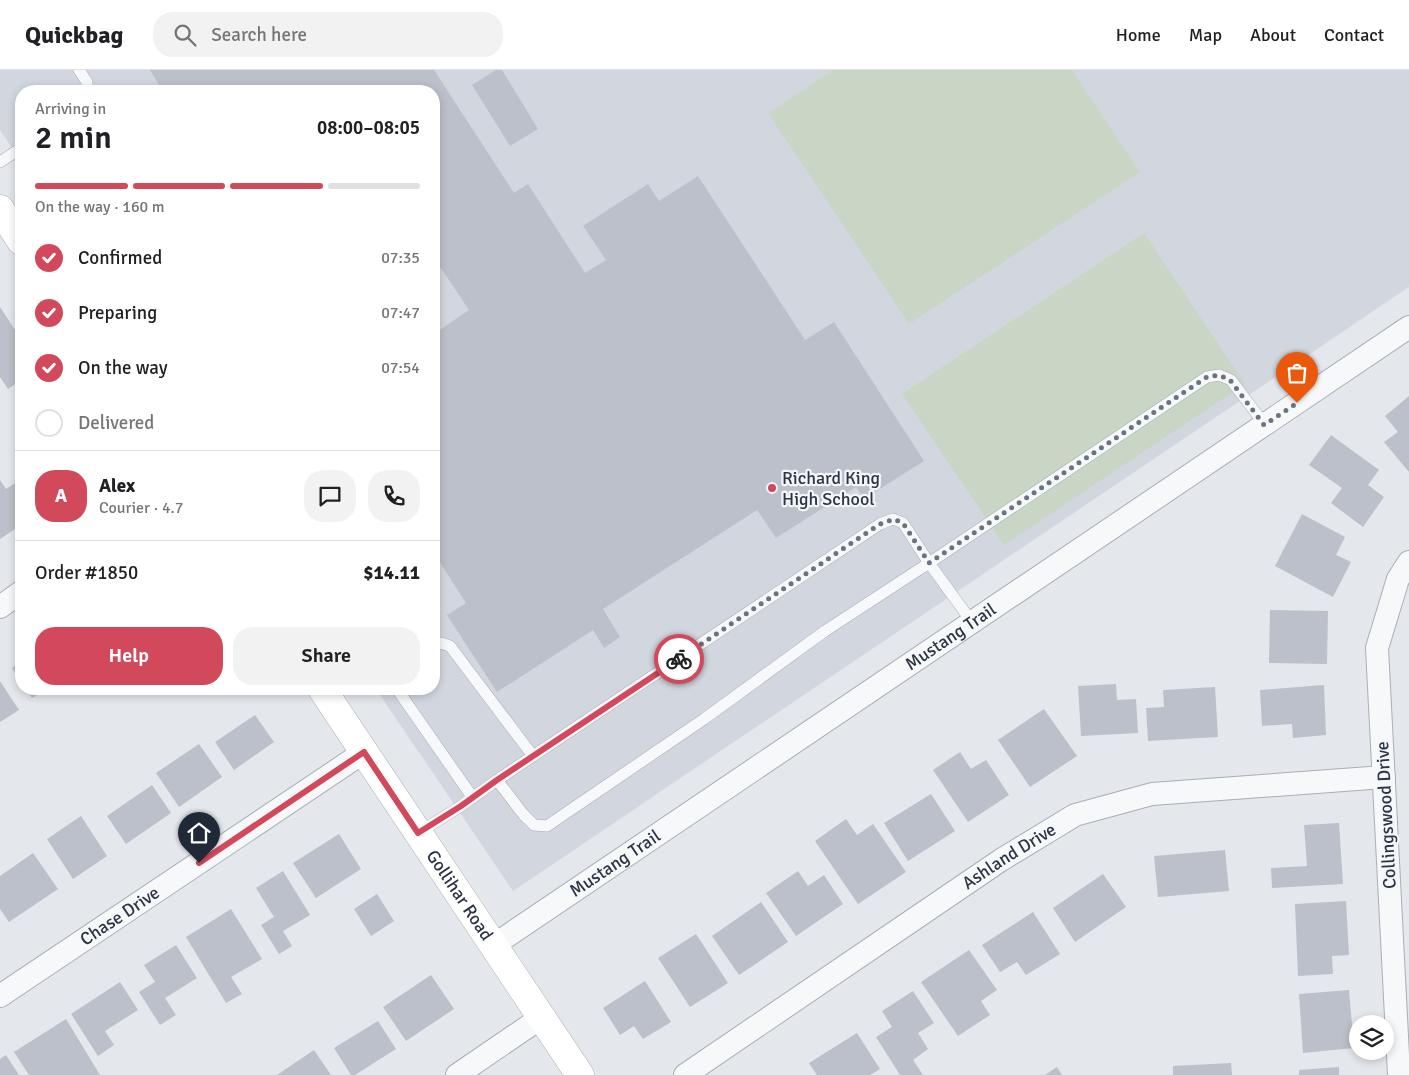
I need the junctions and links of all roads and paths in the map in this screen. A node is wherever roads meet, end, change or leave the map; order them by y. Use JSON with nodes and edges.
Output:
{"nodes":[{"id":1,"x":79,"y":70,"type":"edge"},
{"id":2,"x":87,"y":85,"type":"edge"},
{"id":3,"x":15,"y":152,"type":"edge"},
{"id":4,"x":0,"y":162,"type":"edge"},
{"id":5,"x":1,"y":213,"type":"edge"},
{"id":6,"x":15,"y":233,"type":"edge"},
{"id":7,"x":1409,"y":328,"type":"edge"},
{"id":8,"x":1264,"y":425,"type":"junction"},
{"id":9,"x":1409,"y":562,"type":"edge"},
{"id":10,"x":929,"y":563,"type":"junction"},
{"id":11,"x":15,"y":596,"type":"edge"},
{"id":12,"x":0,"y":607,"type":"edge"},
{"id":13,"x":972,"y":622,"type":"junction"},
{"id":14,"x":440,"y":644,"type":"edge"},
{"id":15,"x":326,"y":695,"type":"edge"},
{"id":16,"x":401,"y":695,"type":"edge"},
{"id":17,"x":364,"y":752,"type":"junction"},
{"id":18,"x":533,"y":756,"type":"junction"},
{"id":19,"x":1384,"y":777,"type":"junction"},
{"id":20,"x":497,"y":780,"type":"junction"},
{"id":21,"x":473,"y":798,"type":"junction"},
{"id":22,"x":418,"y":833,"type":"junction"},
{"id":23,"x":494,"y":946,"type":"junction"},
{"id":24,"x":0,"y":996,"type":"edge"},
{"id":25,"x":542,"y":1017,"type":"junction"},
{"id":26,"x":457,"y":1075,"type":"edge"},
{"id":27,"x":580,"y":1075,"type":"edge"},
{"id":28,"x":686,"y":1075,"type":"edge"},
{"id":29,"x":1399,"y":1075,"type":"edge"}],
"edges":[{"from":1,"to":2,"type":"lane"},
{"from":3,"to":4,"type":"lane"},
{"from":5,"to":6,"type":"street"},
{"from":7,"to":8,"type":"street","name":"Mustang Trail"},
{"from":8,"to":10,"type":"lane"},
{"from":8,"to":13,"type":"street","name":"Mustang Trail"},
{"from":9,"to":19,"type":"street","name":"Collingswood Drive"},
{"from":10,"to":13,"type":"lane"},
{"from":10,"to":18,"type":"lane"},
{"from":10,"to":20,"type":"lane"},
{"from":11,"to":12,"type":"street"},
{"from":13,"to":23,"type":"street","name":"Mustang Trail"},
{"from":14,"to":18,"type":"lane"},
{"from":15,"to":17,"type":"street","name":"Gollihar Road"},
{"from":16,"to":21,"type":"lane"},
{"from":17,"to":22,"type":"street","name":"Gollihar Road"},
{"from":17,"to":24,"type":"street","name":"Chase Drive"},
{"from":18,"to":20,"type":"lane"},
{"from":19,"to":28,"type":"street","name":"Ashland Drive"},
{"from":19,"to":29,"type":"street","name":"Collingswood Drive"},
{"from":20,"to":21,"type":"lane"},
{"from":21,"to":22,"type":"lane"},
{"from":22,"to":23,"type":"street","name":"Gollihar Road"},
{"from":23,"to":25,"type":"street","name":"Gollihar Road"},
{"from":25,"to":26,"type":"street"},
{"from":25,"to":27,"type":"street","name":"Gollihar Road"}]}
